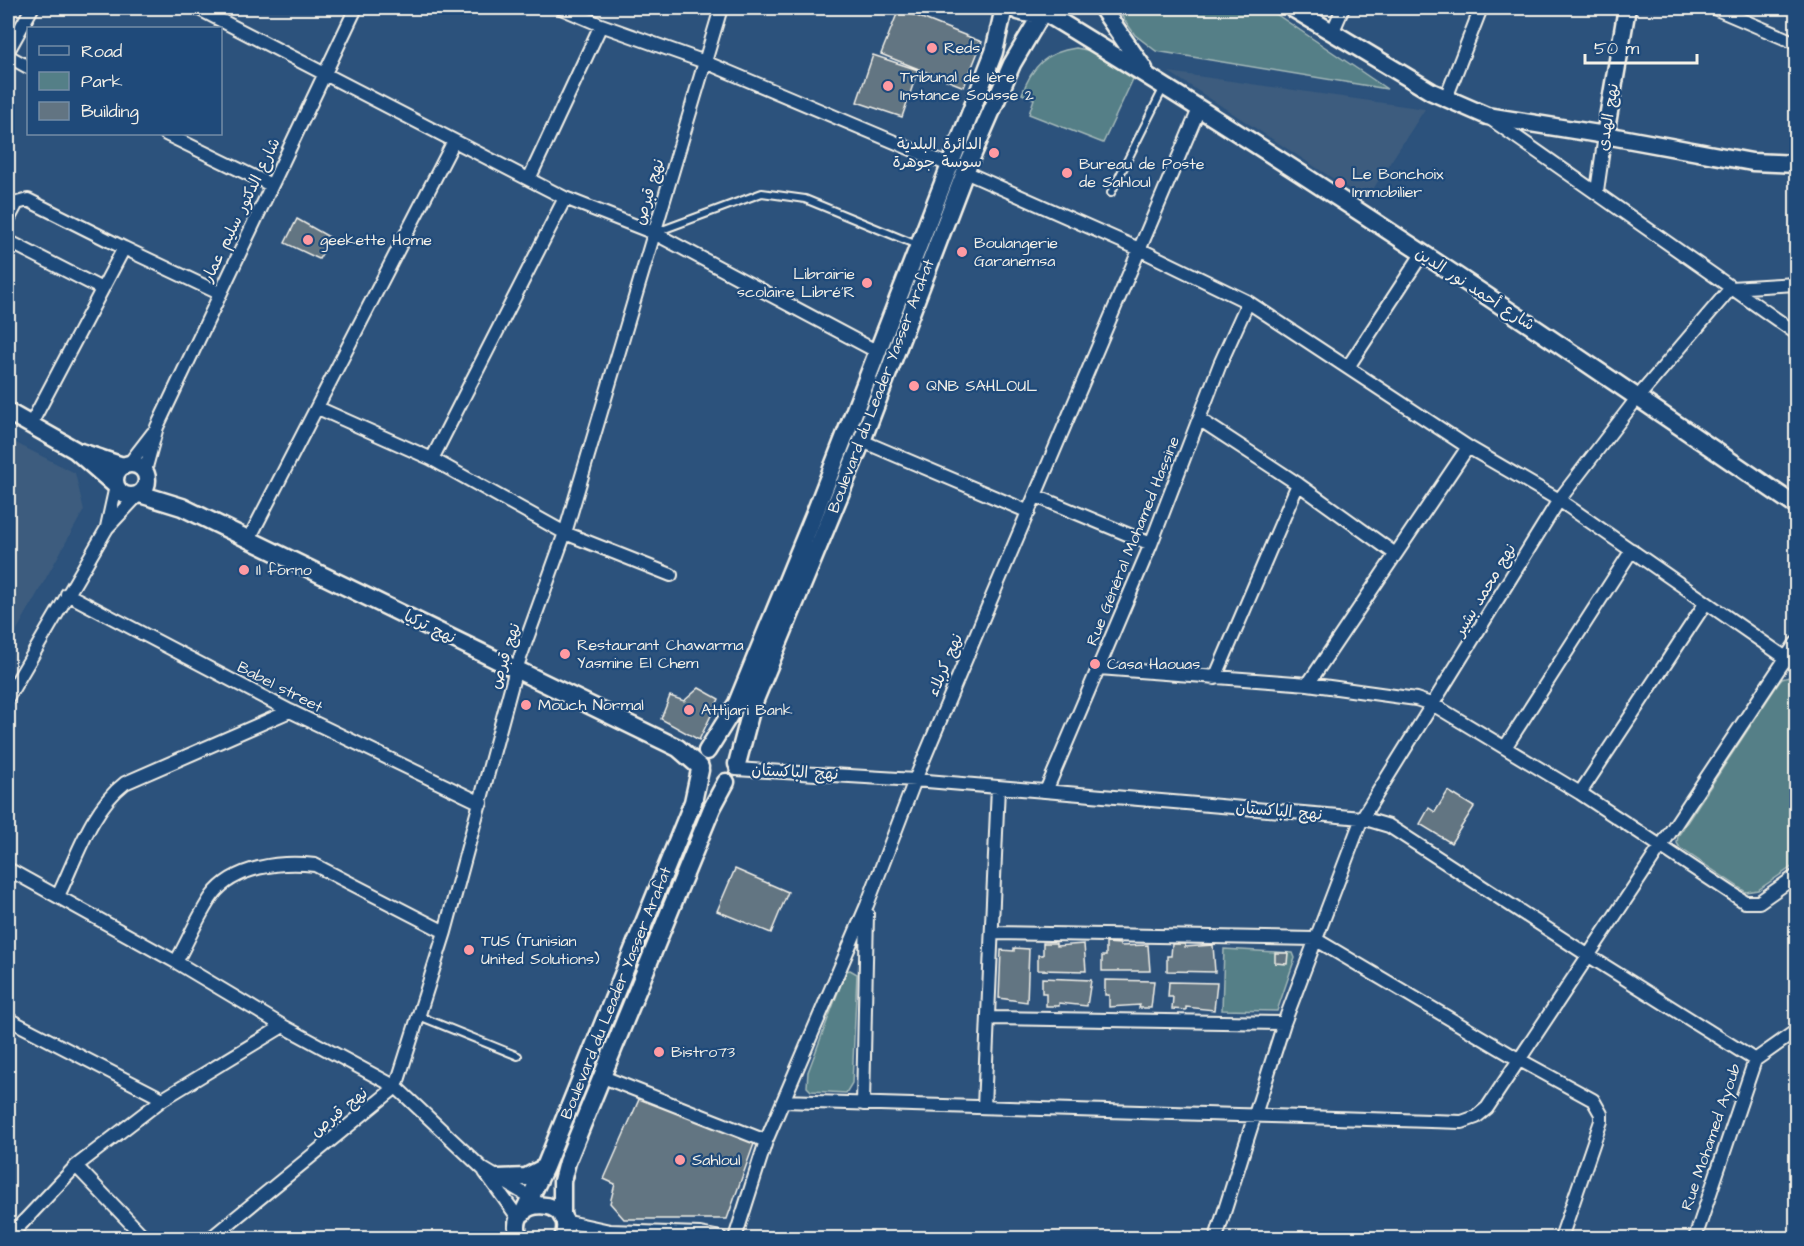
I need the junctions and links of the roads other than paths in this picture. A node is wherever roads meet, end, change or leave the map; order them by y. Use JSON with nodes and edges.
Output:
{"nodes":[{"id":1,"x":32,"y":8,"type":"edge"},
{"id":2,"x":197,"y":8,"type":"edge"},
{"id":3,"x":356,"y":8,"type":"edge"},
{"id":4,"x":561,"y":8,"type":"edge"},
{"id":5,"x":721,"y":8,"type":"edge"},
{"id":6,"x":1004,"y":8,"type":"edge"},
{"id":7,"x":1012,"y":8,"type":"edge"},
{"id":8,"x":1102,"y":8,"type":"edge"},
{"id":9,"x":1292,"y":8,"type":"edge"},
{"id":10,"x":1343,"y":8,"type":"edge"},
{"id":11,"x":1481,"y":8,"type":"edge"},
{"id":12,"x":1627,"y":8,"type":"edge"},
{"id":13,"x":1714,"y":8,"type":"edge"},
{"id":14,"x":214,"y":11,"type":"edge"},
{"id":15,"x":1049,"y":12,"type":"edge"},
{"id":16,"x":601,"y":25,"type":"junction"},
{"id":17,"x":1332,"y":33,"type":"junction"},
{"id":18,"x":1797,"y":43,"type":"edge"},
{"id":19,"x":8,"y":51,"type":"edge"},
{"id":20,"x":8,"y":56,"type":"edge"},
{"id":21,"x":705,"y":62,"type":"junction"},
{"id":22,"x":27,"y":66,"type":"edge"},
{"id":23,"x":327,"y":73,"type":"junction"},
{"id":24,"x":1150,"y":76,"type":"junction"},
{"id":25,"x":1165,"y":86,"type":"junction"},
{"id":26,"x":1446,"y":98,"type":"junction"},
{"id":27,"x":1199,"y":109,"type":"junction"},
{"id":28,"x":1487,"y":116,"type":"junction"},
{"id":29,"x":167,"y":135,"type":"edge"},
{"id":30,"x":1605,"y":135,"type":"junction"},
{"id":31,"x":454,"y":141,"type":"junction"},
{"id":32,"x":1797,"y":164,"type":"edge"},
{"id":33,"x":949,"y":165,"type":"junction"},
{"id":34,"x":965,"y":172,"type":"junction"},
{"id":35,"x":529,"y":179,"type":"junction"},
{"id":36,"x":271,"y":185,"type":"junction"},
{"id":37,"x":1597,"y":191,"type":"junction"},
{"id":38,"x":1112,"y":193,"type":"dead end"},
{"id":39,"x":566,"y":198,"type":"junction"},
{"id":40,"x":8,"y":220,"type":"edge"},
{"id":41,"x":654,"y":233,"type":"junction"},
{"id":42,"x":8,"y":241,"type":"edge"},
{"id":43,"x":917,"y":245,"type":"junction"},
{"id":44,"x":124,"y":248,"type":"junction"},
{"id":45,"x":1139,"y":249,"type":"junction"},
{"id":46,"x":1422,"y":254,"type":"junction"},
{"id":47,"x":1797,"y":284,"type":"edge"},
{"id":48,"x":1731,"y":288,"type":"junction"},
{"id":49,"x":102,"y":289,"type":"junction"},
{"id":50,"x":219,"y":293,"type":"junction"},
{"id":51,"x":1248,"y":302,"type":"junction"},
{"id":52,"x":1797,"y":333,"type":"edge"},
{"id":53,"x":876,"y":351,"type":"junction"},
{"id":54,"x":1348,"y":367,"type":"junction"},
{"id":55,"x":1638,"y":397,"type":"junction"},
{"id":56,"x":318,"y":408,"type":"junction"},
{"id":57,"x":8,"y":412,"type":"edge"},
{"id":58,"x":1199,"y":419,"type":"junction"},
{"id":59,"x":31,"y":424,"type":"junction"},
{"id":60,"x":157,"y":427,"type":"junction"},
{"id":61,"x":862,"y":441,"type":"junction"},
{"id":62,"x":1468,"y":447,"type":"junction"},
{"id":63,"x":75,"y":450,"type":"junction"},
{"id":64,"x":432,"y":459,"type":"junction"},
{"id":65,"x":126,"y":465,"type":"junction"},
{"id":66,"x":146,"y":474,"type":"junction"},
{"id":67,"x":1298,"y":484,"type":"junction"},
{"id":68,"x":115,"y":485,"type":"junction"},
{"id":69,"x":139,"y":495,"type":"junction"},
{"id":70,"x":1036,"y":496,"type":"junction"},
{"id":71,"x":1559,"y":500,"type":"junction"},
{"id":72,"x":1797,"y":506,"type":"edge"},
{"id":73,"x":182,"y":507,"type":"junction"},
{"id":74,"x":1029,"y":512,"type":"junction"},
{"id":75,"x":107,"y":528,"type":"junction"},
{"id":76,"x":565,"y":533,"type":"junction"},
{"id":77,"x":249,"y":539,"type":"junction"},
{"id":78,"x":1151,"y":544,"type":"junction"},
{"id":79,"x":1632,"y":550,"type":"junction"},
{"id":80,"x":1394,"y":553,"type":"junction"},
{"id":81,"x":671,"y":575,"type":"dead end"},
{"id":82,"x":67,"y":594,"type":"junction"},
{"id":83,"x":1705,"y":604,"type":"junction"},
{"id":84,"x":1797,"y":643,"type":"edge"},
{"id":85,"x":1785,"y":658,"type":"junction"},
{"id":86,"x":1797,"y":665,"type":"edge"},
{"id":87,"x":1100,"y":668,"type":"junction"},
{"id":88,"x":516,"y":669,"type":"junction"},
{"id":89,"x":1215,"y":678,"type":"junction"},
{"id":90,"x":1308,"y":684,"type":"junction"},
{"id":91,"x":8,"y":697,"type":"edge"},
{"id":92,"x":1434,"y":705,"type":"junction"},
{"id":93,"x":290,"y":711,"type":"junction"},
{"id":94,"x":1506,"y":746,"type":"junction"},
{"id":95,"x":703,"y":760,"type":"junction"},
{"id":96,"x":733,"y":772,"type":"junction"},
{"id":97,"x":915,"y":780,"type":"junction"},
{"id":98,"x":998,"y":787,"type":"junction"},
{"id":99,"x":1046,"y":791,"type":"junction"},
{"id":100,"x":1580,"y":793,"type":"junction"},
{"id":101,"x":481,"y":803,"type":"junction"},
{"id":102,"x":1362,"y":818,"type":"junction"},
{"id":103,"x":1660,"y":846,"type":"junction"},
{"id":104,"x":8,"y":869,"type":"edge"},
{"id":105,"x":1797,"y":876,"type":"edge"},
{"id":106,"x":58,"y":896,"type":"junction"},
{"id":107,"x":867,"y":905,"type":"junction"},
{"id":108,"x":445,"y":933,"type":"junction"},
{"id":109,"x":993,"y":933,"type":"junction"},
{"id":110,"x":1314,"y":939,"type":"junction"},
{"id":111,"x":1589,"y":957,"type":"junction"},
{"id":112,"x":176,"y":963,"type":"junction"},
{"id":113,"x":419,"y":1016,"type":"junction"},
{"id":114,"x":990,"y":1018,"type":"junction"},
{"id":115,"x":8,"y":1019,"type":"edge"},
{"id":116,"x":1284,"y":1023,"type":"junction"},
{"id":117,"x":283,"y":1026,"type":"junction"},
{"id":118,"x":1797,"y":1031,"type":"edge"},
{"id":119,"x":518,"y":1056,"type":"dead end"},
{"id":120,"x":1518,"y":1059,"type":"junction"},
{"id":121,"x":1755,"y":1060,"type":"junction"},
{"id":122,"x":603,"y":1077,"type":"junction"},
{"id":123,"x":396,"y":1087,"type":"junction"},
{"id":124,"x":163,"y":1099,"type":"junction"},
{"id":125,"x":783,"y":1101,"type":"junction"},
{"id":126,"x":864,"y":1104,"type":"junction"},
{"id":127,"x":984,"y":1107,"type":"junction"},
{"id":128,"x":1254,"y":1115,"type":"junction"},
{"id":129,"x":766,"y":1141,"type":"junction"},
{"id":130,"x":76,"y":1166,"type":"junction"},
{"id":131,"x":545,"y":1167,"type":"junction"},
{"id":132,"x":483,"y":1169,"type":"junction"},
{"id":133,"x":498,"y":1178,"type":"junction"},
{"id":134,"x":537,"y":1201,"type":"junction"},
{"id":135,"x":563,"y":1219,"type":"junction"},
{"id":136,"x":518,"y":1228,"type":"edge"},
{"id":137,"x":8,"y":1239,"type":"edge"},
{"id":138,"x":145,"y":1239,"type":"edge"},
{"id":139,"x":211,"y":1239,"type":"edge"},
{"id":140,"x":563,"y":1239,"type":"edge"},
{"id":141,"x":722,"y":1239,"type":"edge"},
{"id":142,"x":735,"y":1239,"type":"edge"},
{"id":143,"x":1216,"y":1239,"type":"edge"},
{"id":144,"x":1561,"y":1239,"type":"edge"},
{"id":145,"x":1695,"y":1239,"type":"edge"}],
"edges":[{"from":1,"to":19,"type":"street"},
{"from":2,"to":14,"type":"street"},
{"from":3,"to":23,"type":"street","name":"شارع الدكتور سليم عمار"},
{"from":4,"to":16,"type":"street"},
{"from":5,"to":21,"type":"street","name":"نهج قبرص"},
{"from":6,"to":33,"type":"main road","name":"Boulevard du Leader Yasser Arafat"},
{"from":7,"to":15,"type":"main road","name":"شارع أحمد نور الدين"},
{"from":8,"to":24,"type":"main road","name":"شارع أحمد نور الدين"},
{"from":9,"to":17,"type":"main road"},
{"from":10,"to":17,"type":"street"},
{"from":11,"to":26,"type":"street"},
{"from":12,"to":30,"type":"main road","name":"نهج الهدى"},
{"from":13,"to":18,"type":"street"},
{"from":14,"to":23,"type":"street"},
{"from":15,"to":24,"type":"main road","name":"شارع أحمد نور الدين"},
{"from":15,"to":34,"type":"main road","name":"Boulevard du Leader Yasser Arafat"},
{"from":16,"to":21,"type":"street"},
{"from":16,"to":35,"type":"street"},
{"from":17,"to":26,"type":"main road"},
{"from":20,"to":22,"type":"street"},
{"from":21,"to":33,"type":"street"},
{"from":21,"to":41,"type":"street","name":"نهج قبرص"},
{"from":23,"to":31,"type":"street"},
{"from":23,"to":36,"type":"street","name":"شارع الدكتور سليم عمار"},
{"from":24,"to":25,"type":"main road","name":"شارع أحمد نور الدين"},
{"from":25,"to":27,"type":"main road","name":"شارع أحمد نور الدين"},
{"from":25,"to":38,"type":"lane"},
{"from":26,"to":28,"type":"main road"},
{"from":27,"to":45,"type":"street","name":"نهج كربلاء"},
{"from":27,"to":46,"type":"main road","name":"شارع أحمد نور الدين"},
{"from":28,"to":30,"type":"main road"},
{"from":28,"to":37,"type":"street"},
{"from":29,"to":36,"type":"street"},
{"from":30,"to":32,"type":"main road"},
{"from":30,"to":37,"type":"street","name":"نهج الهدى"},
{"from":31,"to":35,"type":"street"},
{"from":31,"to":56,"type":"street"},
{"from":33,"to":43,"type":"main road","name":"Boulevard du Leader Yasser Arafat"},
{"from":34,"to":45,"type":"street"},
{"from":34,"to":61,"type":"main road","name":"Boulevard du Leader Yasser Arafat"},
{"from":35,"to":39,"type":"street"},
{"from":36,"to":50,"type":"street","name":"شارع الدكتور سليم عمار"},
{"from":37,"to":48,"type":"street"},
{"from":39,"to":41,"type":"street"},
{"from":39,"to":64,"type":"street"},
{"from":40,"to":44,"type":"street"},
{"from":41,"to":43,"type":"lane"},
{"from":41,"to":53,"type":"street"},
{"from":41,"to":76,"type":"street","name":"نهج قبرص"},
{"from":42,"to":49,"type":"street"},
{"from":43,"to":53,"type":"main road","name":"Boulevard du Leader Yasser Arafat"},
{"from":44,"to":49,"type":"street"},
{"from":44,"to":50,"type":"street"},
{"from":45,"to":51,"type":"street"},
{"from":45,"to":70,"type":"street","name":"نهج كربلاء"},
{"from":46,"to":54,"type":"street"},
{"from":46,"to":55,"type":"main road","name":"شارع أحمد نور الدين"},
{"from":47,"to":48,"type":"street"},
{"from":48,"to":52,"type":"street"},
{"from":48,"to":55,"type":"street","name":"نهج محمد بشير"},
{"from":49,"to":59,"type":"street"},
{"from":50,"to":60,"type":"street","name":"شارع الدكتور سليم عمار"},
{"from":51,"to":54,"type":"street"},
{"from":51,"to":58,"type":"street","name":"Rue Général Mohamed Hassine"},
{"from":53,"to":95,"type":"main road","name":"Boulevard du Leader Yasser Arafat"},
{"from":54,"to":62,"type":"street"},
{"from":55,"to":71,"type":"street","name":"نهج محمد بشير"},
{"from":55,"to":72,"type":"main road","name":"شارع أحمد نور الدين"},
{"from":56,"to":64,"type":"street"},
{"from":56,"to":77,"type":"street"},
{"from":57,"to":59,"type":"main road"},
{"from":58,"to":67,"type":"street"},
{"from":58,"to":78,"type":"street","name":"Rue Général Mohamed Hassine"},
{"from":59,"to":63,"type":"main road"},
{"from":60,"to":65,"type":"street"},
{"from":60,"to":66,"type":"street"},
{"from":61,"to":74,"type":"street"},
{"from":61,"to":96,"type":"main road","name":"Boulevard du Leader Yasser Arafat"},
{"from":62,"to":71,"type":"street"},
{"from":62,"to":80,"type":"street"},
{"from":63,"to":65,"type":"main road"},
{"from":63,"to":68,"type":"main road"},
{"from":64,"to":76,"type":"street"},
{"from":65,"to":66,"type":"main road"},
{"from":65,"to":68,"type":"main road"},
{"from":66,"to":69,"type":"main road"},
{"from":66,"to":73,"type":"main road","name":"نهج تركيا"},
{"from":67,"to":80,"type":"street"},
{"from":67,"to":89,"type":"street"},
{"from":68,"to":69,"type":"main road"},
{"from":68,"to":75,"type":"street"},
{"from":69,"to":73,"type":"main road","name":"نهج تركيا"},
{"from":69,"to":75,"type":"street"},
{"from":70,"to":74,"type":"street","name":"نهج كربلاء"},
{"from":70,"to":78,"type":"street"},
{"from":71,"to":79,"type":"street"},
{"from":71,"to":92,"type":"street","name":"نهج محمد بشير"},
{"from":73,"to":77,"type":"main road","name":"نهج تركيا"},
{"from":74,"to":97,"type":"street","name":"نهج كربلاء"},
{"from":75,"to":82,"type":"street"},
{"from":76,"to":81,"type":"street"},
{"from":76,"to":88,"type":"street","name":"نهج قبرص"},
{"from":77,"to":88,"type":"main road","name":"نهج تركيا"},
{"from":78,"to":87,"type":"street","name":"Rue Général Mohamed Hassine"},
{"from":79,"to":83,"type":"street"},
{"from":79,"to":94,"type":"street"},
{"from":80,"to":90,"type":"street"},
{"from":82,"to":91,"type":"street"},
{"from":82,"to":93,"type":"street","name":"Babel street"},
{"from":83,"to":85,"type":"street"},
{"from":83,"to":100,"type":"street"},
{"from":84,"to":85,"type":"street"},
{"from":85,"to":86,"type":"street"},
{"from":85,"to":103,"type":"street"},
{"from":87,"to":89,"type":"street"},
{"from":87,"to":99,"type":"street","name":"Rue Général Mohamed Hassine"},
{"from":88,"to":95,"type":"main road","name":"نهج تركيا"},
{"from":88,"to":101,"type":"street","name":"نهج قبرص"},
{"from":89,"to":90,"type":"street"},
{"from":90,"to":92,"type":"street"},
{"from":92,"to":94,"type":"street"},
{"from":92,"to":102,"type":"street","name":"نهج محمد بشير"},
{"from":93,"to":101,"type":"street","name":"Babel street"},
{"from":93,"to":106,"type":"street"},
{"from":94,"to":100,"type":"street"},
{"from":95,"to":96,"type":"main road"},
{"from":95,"to":96,"type":"main road"},
{"from":95,"to":131,"type":"main road","name":"Boulevard du Leader Yasser Arafat"},
{"from":96,"to":97,"type":"street","name":"نهج الباكستان"},
{"from":96,"to":122,"type":"main road","name":"Boulevard du Leader Yasser Arafat"},
{"from":97,"to":98,"type":"street","name":"نهج الباكستان"},
{"from":97,"to":107,"type":"street","name":"نهج كربلاء"},
{"from":98,"to":99,"type":"street","name":"نهج الباكستان"},
{"from":98,"to":109,"type":"street"},
{"from":99,"to":102,"type":"street","name":"نهج الباكستان"},
{"from":100,"to":103,"type":"street"},
{"from":101,"to":108,"type":"street","name":"نهج قبرص"},
{"from":102,"to":110,"type":"street","name":"نهج محمد بشير"},
{"from":102,"to":111,"type":"street","name":"نهج الباكستان"},
{"from":103,"to":105,"type":"street"},
{"from":103,"to":111,"type":"street"},
{"from":104,"to":106,"type":"street"},
{"from":106,"to":112,"type":"street"},
{"from":107,"to":125,"type":"street","name":"نهج كربلاء"},
{"from":107,"to":126,"type":"street"},
{"from":108,"to":112,"type":"street"},
{"from":108,"to":113,"type":"street","name":"نهج قبرص"},
{"from":109,"to":110,"type":"street"},
{"from":109,"to":114,"type":"street"},
{"from":110,"to":116,"type":"street","name":"نهج محمد بشير"},
{"from":110,"to":120,"type":"street"},
{"from":111,"to":120,"type":"street"},
{"from":111,"to":121,"type":"street","name":"نهج الباكستان"},
{"from":112,"to":117,"type":"street"},
{"from":113,"to":119,"type":"lane"},
{"from":113,"to":123,"type":"street","name":"نهج قبرص"},
{"from":114,"to":116,"type":"street"},
{"from":114,"to":127,"type":"street"},
{"from":115,"to":124,"type":"street"},
{"from":116,"to":128,"type":"street","name":"نهج محمد بشير"},
{"from":117,"to":123,"type":"street"},
{"from":117,"to":124,"type":"street"},
{"from":118,"to":121,"type":"street","name":"Rue Mohamed Ayoub"},
{"from":120,"to":128,"type":"street"},
{"from":120,"to":144,"type":"street"},
{"from":121,"to":145,"type":"street","name":"Rue Mohamed Ayoub"},
{"from":122,"to":129,"type":"street"},
{"from":122,"to":135,"type":"main road","name":"Boulevard du Leader Yasser Arafat"},
{"from":123,"to":132,"type":"street"},
{"from":123,"to":139,"type":"street","name":"نهج قبرص"},
{"from":124,"to":130,"type":"street"},
{"from":125,"to":126,"type":"street"},
{"from":125,"to":129,"type":"street","name":"نهج كربلاء"},
{"from":126,"to":127,"type":"street"},
{"from":127,"to":128,"type":"street"},
{"from":128,"to":143,"type":"street","name":"نهج محمد بشير"},
{"from":129,"to":142,"type":"street","name":"نهج كربلاء"},
{"from":130,"to":137,"type":"street"},
{"from":130,"to":138,"type":"street"},
{"from":131,"to":133,"type":"main road"},
{"from":131,"to":134,"type":"main road","name":"Boulevard du Leader Yasser Arafat"},
{"from":132,"to":133,"type":"street"},
{"from":132,"to":136,"type":"street"},
{"from":133,"to":134,"type":"street"},
{"from":134,"to":135,"type":"main road"},
{"from":134,"to":136,"type":"main road","name":"Boulevard du Leader Yasser Arafat"},
{"from":135,"to":140,"type":"main road","name":"Boulevard du Leader Yasser Arafat"},
{"from":135,"to":141,"type":"street"}]}
